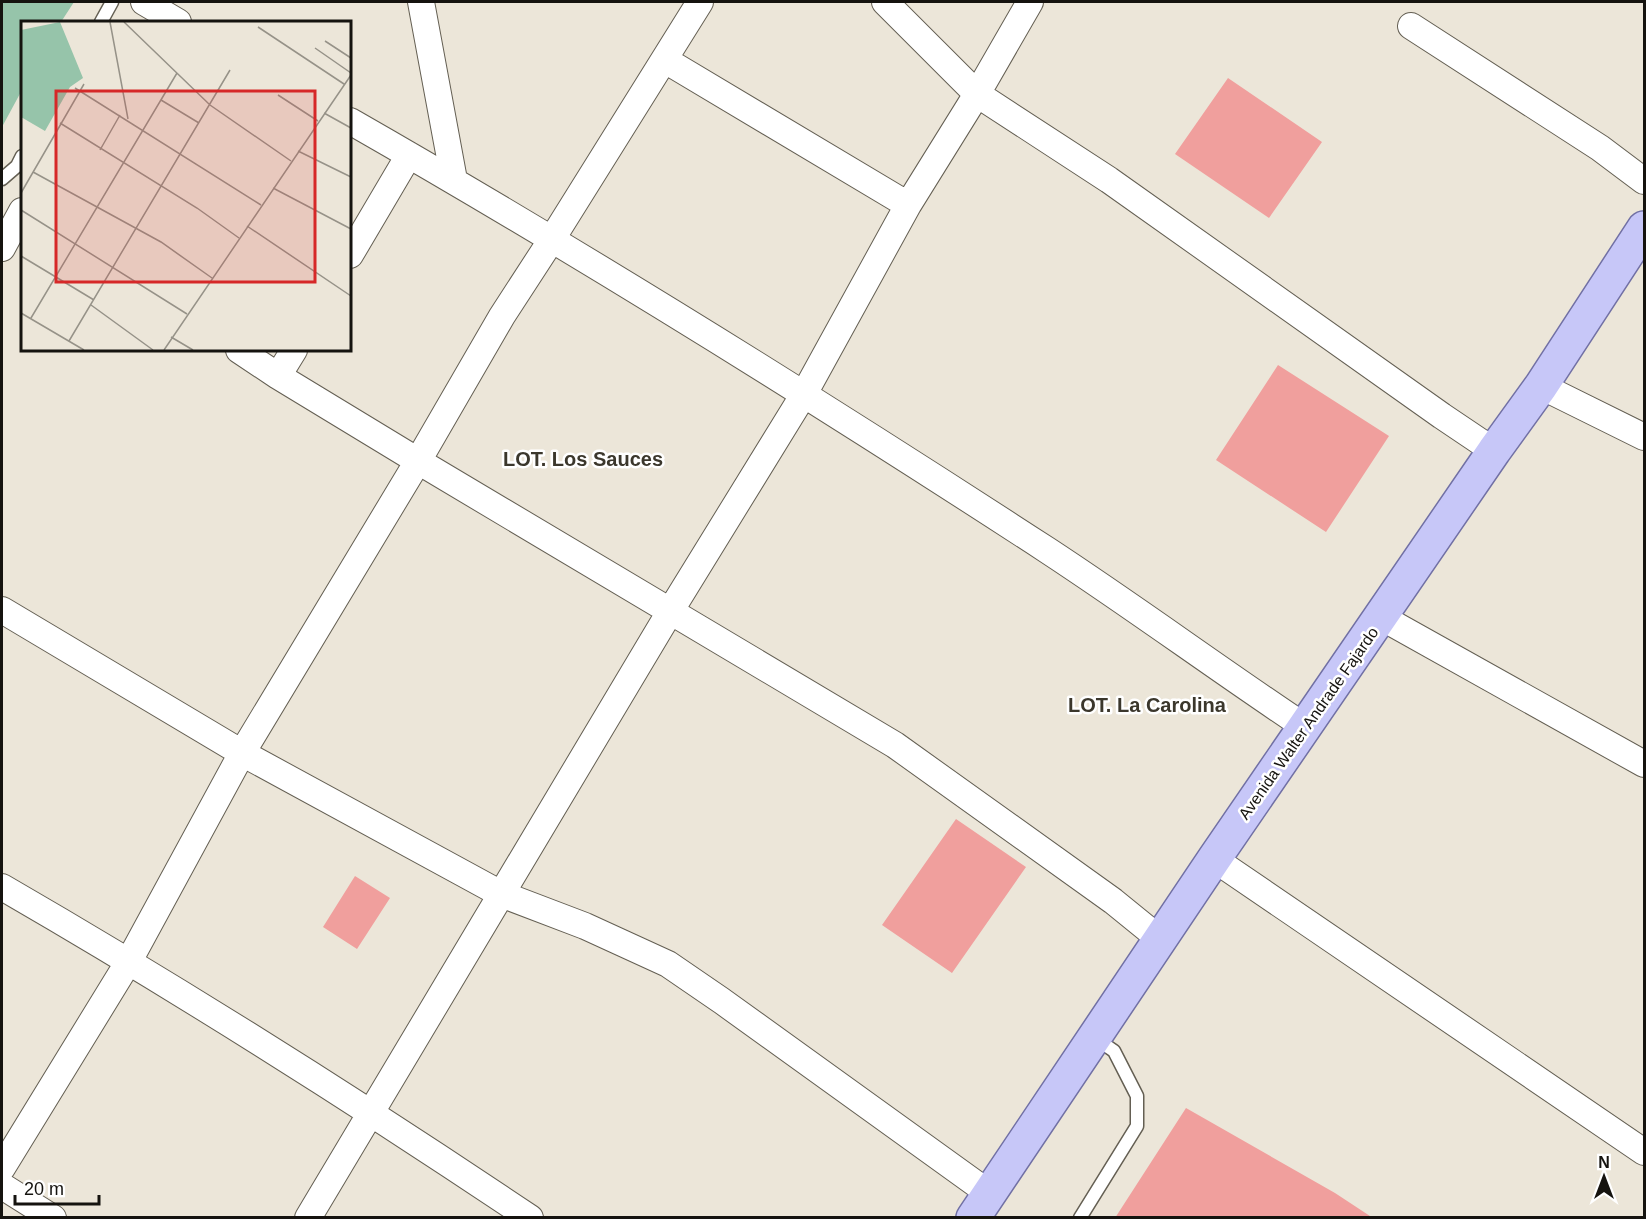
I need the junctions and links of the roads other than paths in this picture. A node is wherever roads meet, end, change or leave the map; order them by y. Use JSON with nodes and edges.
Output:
{"nodes":[{"id":1,"x":112,"y":2,"type":"edge"},
{"id":2,"x":422,"y":2,"type":"edge"},
{"id":3,"x":700,"y":2,"type":"edge"},
{"id":4,"x":885,"y":2,"type":"edge"},
{"id":5,"x":1030,"y":2,"type":"edge"},
{"id":6,"x":145,"y":8,"type":"edge"},
{"id":7,"x":102,"y":21,"type":"edge"},
{"id":8,"x":176,"y":21,"type":"edge"},
{"id":9,"x":1411,"y":26,"type":"dead end"},
{"id":10,"x":665,"y":60,"type":"junction"},
{"id":11,"x":977,"y":94,"type":"junction"},
{"id":12,"x":351,"y":122,"type":"edge"},
{"id":13,"x":409,"y":154,"type":"junction"},
{"id":14,"x":21,"y":158,"type":"edge"},
{"id":15,"x":2,"y":179,"type":"edge"},
{"id":16,"x":454,"y":180,"type":"junction"},
{"id":17,"x":1644,"y":181,"type":"edge"},
{"id":18,"x":908,"y":205,"type":"junction"},
{"id":19,"x":21,"y":212,"type":"edge"},
{"id":20,"x":1644,"y":228,"type":"edge"},
{"id":21,"x":552,"y":239,"type":"junction"},
{"id":22,"x":2,"y":248,"type":"edge"},
{"id":23,"x":351,"y":253,"type":"edge"},
{"id":24,"x":240,"y":351,"type":"edge"},
{"id":25,"x":293,"y":351,"type":"edge"},
{"id":26,"x":278,"y":376,"type":"junction"},
{"id":27,"x":1541,"y":386,"type":"junction"},
{"id":28,"x":804,"y":394,"type":"junction"},
{"id":29,"x":1644,"y":437,"type":"edge"},
{"id":30,"x":1494,"y":451,"type":"junction"},
{"id":31,"x":418,"y":461,"type":"junction"},
{"id":32,"x":2,"y":610,"type":"edge"},
{"id":33,"x":671,"y":610,"type":"junction"},
{"id":34,"x":1381,"y":617,"type":"junction"},
{"id":35,"x":1305,"y":727,"type":"junction"},
{"id":36,"x":242,"y":753,"type":"junction"},
{"id":37,"x":1644,"y":764,"type":"edge"},
{"id":38,"x":1214,"y":859,"type":"junction"},
{"id":39,"x":2,"y":887,"type":"edge"},
{"id":40,"x":501,"y":894,"type":"junction"},
{"id":41,"x":1161,"y":940,"type":"junction"},
{"id":42,"x":129,"y":961,"type":"junction"},
{"id":43,"x":1095,"y":1038,"type":"junction"},
{"id":44,"x":371,"y":1112,"type":"junction"},
{"id":45,"x":1644,"y":1152,"type":"edge"},
{"id":46,"x":2,"y":1168,"type":"edge"},
{"id":47,"x":2,"y":1186,"type":"edge"},
{"id":48,"x":982,"y":1206,"type":"edge"},
{"id":49,"x":52,"y":1218,"type":"edge"},
{"id":50,"x":308,"y":1218,"type":"edge"},
{"id":51,"x":530,"y":1218,"type":"edge"},
{"id":52,"x":1080,"y":1218,"type":"edge"}],
"edges":[{"from":1,"to":7,"type":"lane"},
{"from":2,"to":16,"type":"street"},
{"from":3,"to":10,"type":"street"},
{"from":4,"to":11,"type":"street"},
{"from":5,"to":11,"type":"street"},
{"from":6,"to":8,"type":"street"},
{"from":9,"to":17,"type":"street"},
{"from":10,"to":18,"type":"street"},
{"from":10,"to":21,"type":"street"},
{"from":11,"to":18,"type":"street"},
{"from":11,"to":30,"type":"street"},
{"from":12,"to":13,"type":"street"},
{"from":13,"to":16,"type":"street"},
{"from":13,"to":23,"type":"street"},
{"from":14,"to":15,"type":"lane"},
{"from":16,"to":21,"type":"street"},
{"from":18,"to":28,"type":"street"},
{"from":19,"to":22,"type":"street"},
{"from":20,"to":27,"type":"main road","name":"Avenida Walter Andrade Fajardo"},
{"from":21,"to":28,"type":"street"},
{"from":21,"to":31,"type":"street"},
{"from":24,"to":26,"type":"street"},
{"from":25,"to":26,"type":"street"},
{"from":26,"to":31,"type":"street"},
{"from":27,"to":29,"type":"street"},
{"from":27,"to":30,"type":"main road","name":"Avenida Walter Andrade Fajardo"},
{"from":28,"to":33,"type":"street"},
{"from":28,"to":35,"type":"street"},
{"from":30,"to":34,"type":"main road","name":"Avenida Walter Andrade Fajardo"},
{"from":31,"to":33,"type":"street"},
{"from":31,"to":36,"type":"street"},
{"from":32,"to":36,"type":"street"},
{"from":33,"to":40,"type":"street"},
{"from":33,"to":41,"type":"street"},
{"from":34,"to":35,"type":"main road","name":"Avenida Walter Andrade Fajardo"},
{"from":34,"to":37,"type":"street"},
{"from":35,"to":38,"type":"main road","name":"Avenida Walter Andrade Fajardo"},
{"from":36,"to":40,"type":"street"},
{"from":36,"to":42,"type":"street"},
{"from":38,"to":41,"type":"main road","name":"Avenida Walter Andrade Fajardo"},
{"from":38,"to":45,"type":"street"},
{"from":39,"to":42,"type":"street"},
{"from":40,"to":44,"type":"street"},
{"from":40,"to":48,"type":"street"},
{"from":41,"to":43,"type":"main road","name":"Avenida Walter Andrade Fajardo"},
{"from":42,"to":44,"type":"street"},
{"from":42,"to":46,"type":"street"},
{"from":43,"to":48,"type":"main road","name":"Avenida Walter Andrade Fajardo"},
{"from":43,"to":52,"type":"lane"},
{"from":44,"to":50,"type":"street"},
{"from":44,"to":51,"type":"street"},
{"from":47,"to":49,"type":"street"}]}
